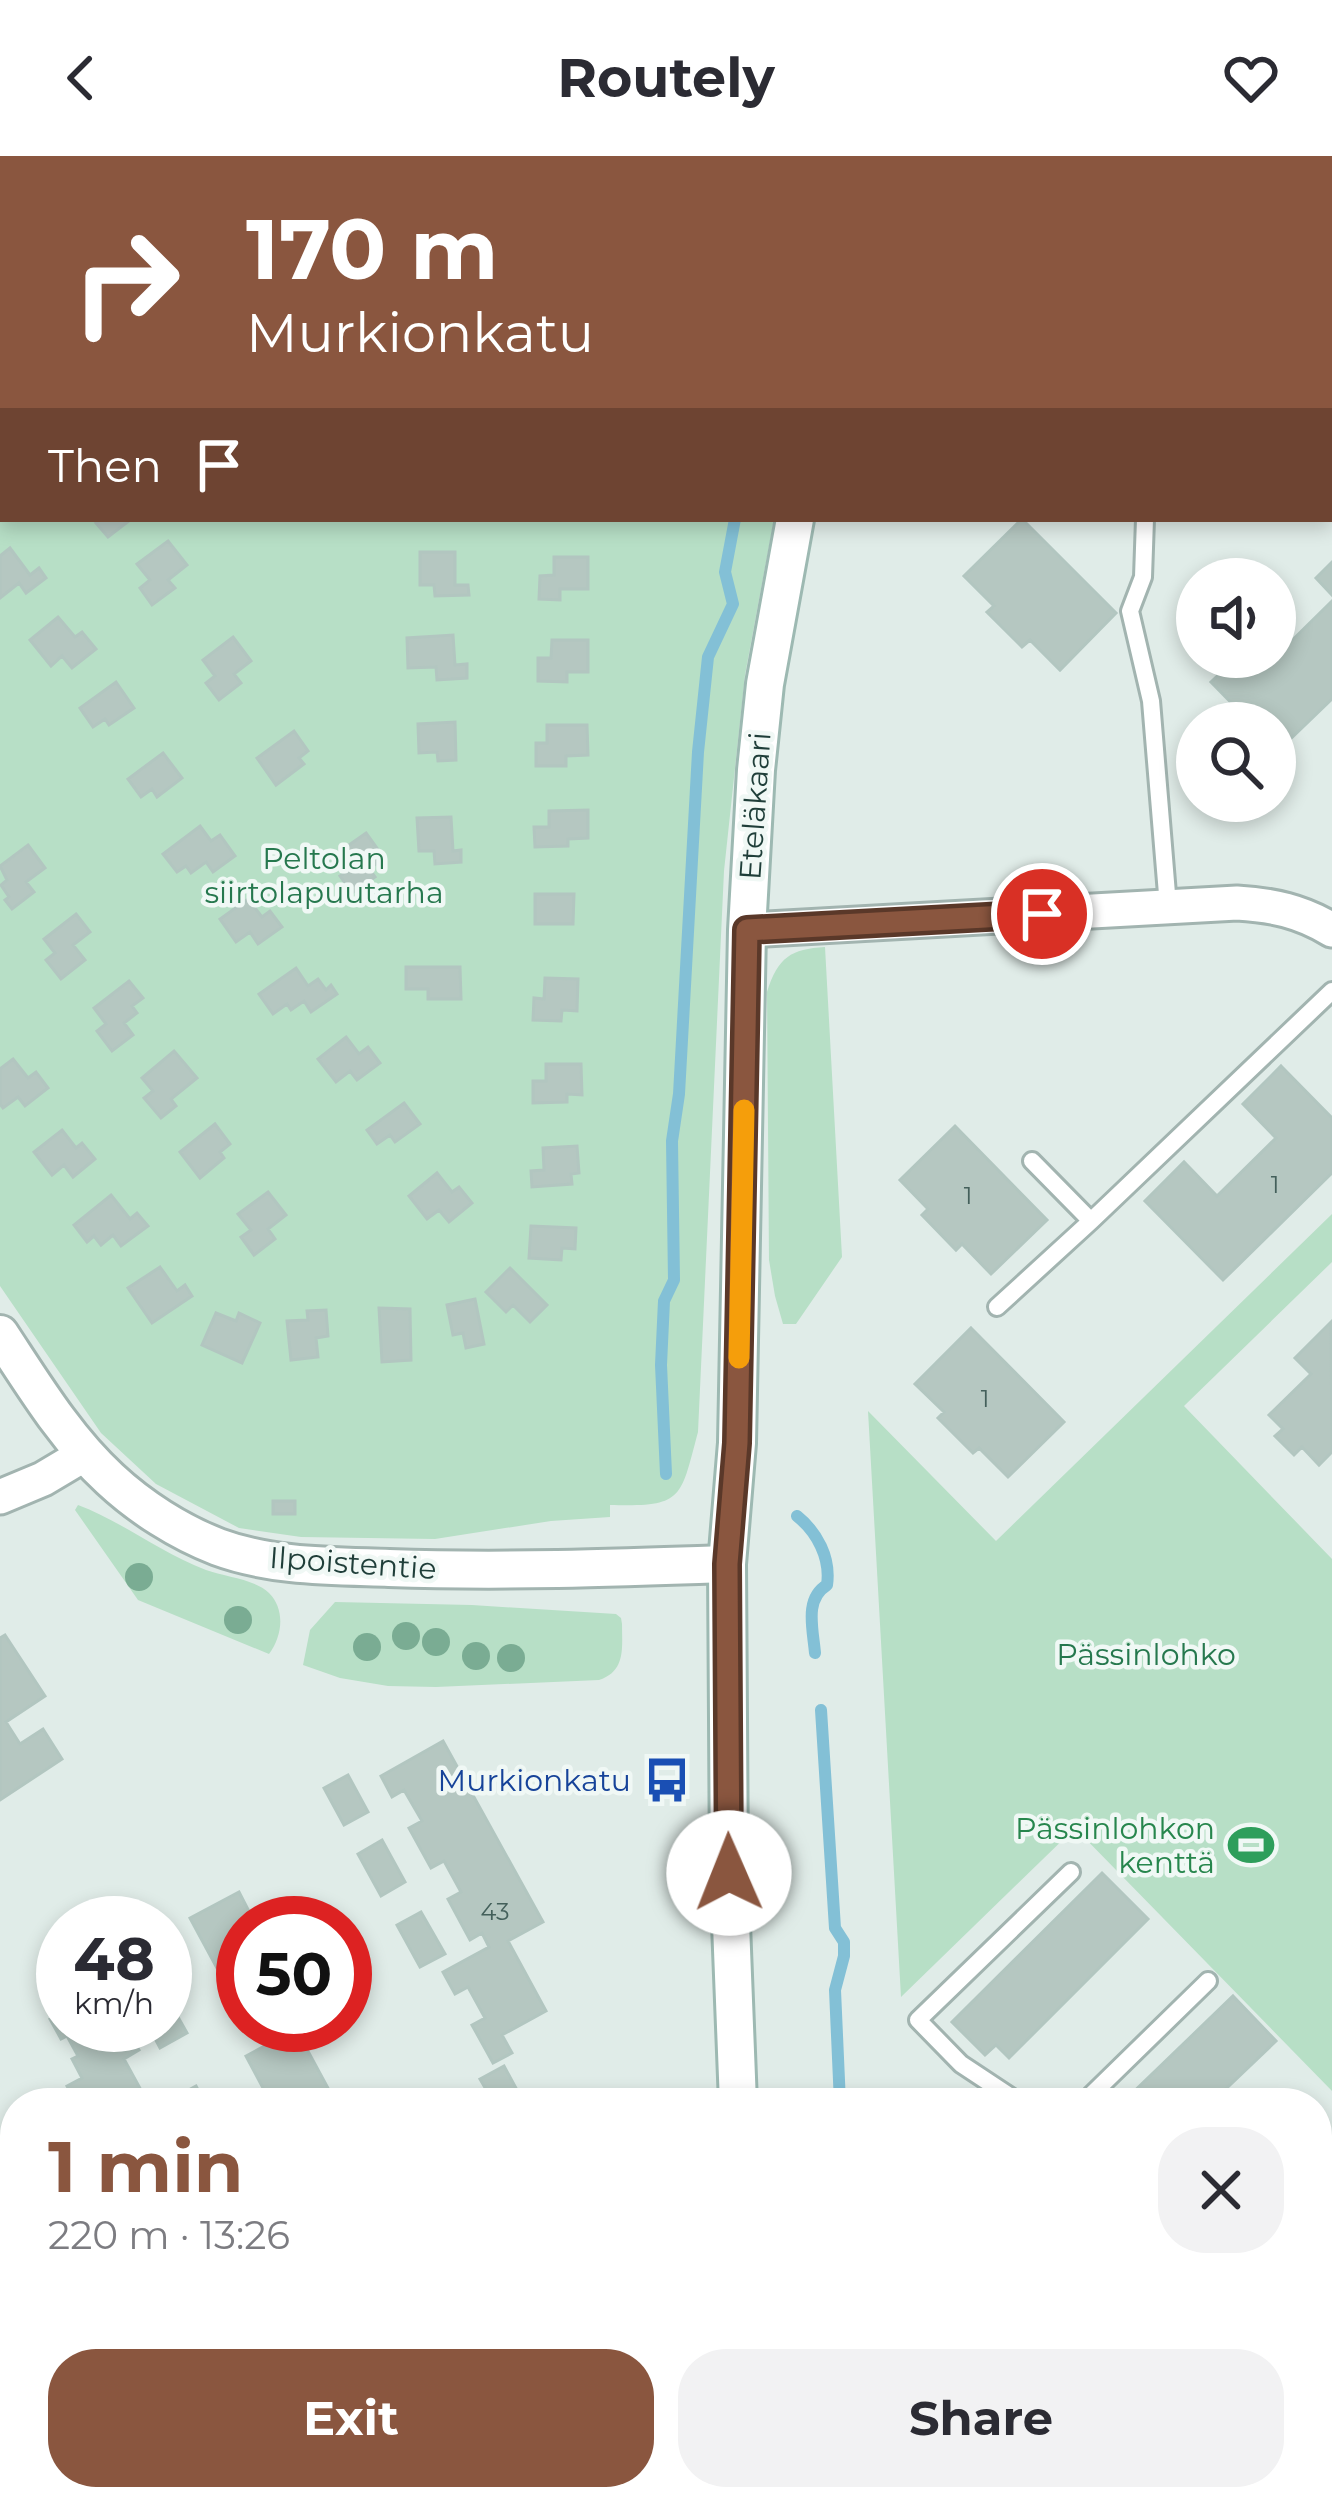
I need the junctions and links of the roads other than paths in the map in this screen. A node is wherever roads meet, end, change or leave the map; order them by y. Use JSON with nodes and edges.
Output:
{"nodes":[{"id":1,"x":794,"y":522,"type":"edge"},
{"id":2,"x":1145,"y":522,"type":"edge"},
{"id":3,"x":1168,"y":906,"type":"junction"},
{"id":4,"x":747,"y":930,"type":"junction"},
{"id":5,"x":1332,"y":930,"type":"edge"},
{"id":6,"x":1332,"y":991,"type":"edge"},
{"id":7,"x":1032,"y":1161,"type":"dead end"},
{"id":8,"x":1091,"y":1221,"type":"junction"},
{"id":9,"x":998,"y":1307,"type":"dead end"},
{"id":10,"x":0,"y":1334,"type":"edge"},
{"id":11,"x":86,"y":1454,"type":"junction"},
{"id":12,"x":0,"y":1497,"type":"edge"},
{"id":13,"x":727,"y":1564,"type":"junction"},
{"id":14,"x":1071,"y":1872,"type":"dead end"},
{"id":15,"x":1208,"y":1982,"type":"dead end"},
{"id":16,"x":737,"y":2088,"type":"edge"},
{"id":17,"x":997,"y":2088,"type":"edge"},
{"id":18,"x":1098,"y":2088,"type":"edge"}],
"edges":[{"from":1,"to":4,"type":"main road","name":"Eteläkaari"},
{"from":2,"to":3,"type":"lane"},
{"from":3,"to":4,"type":"street"},
{"from":3,"to":5,"type":"street"},
{"from":4,"to":13,"type":"main road","name":"Eteläkaari"},
{"from":6,"to":8,"type":"lane"},
{"from":7,"to":8,"type":"lane"},
{"from":8,"to":9,"type":"lane"},
{"from":10,"to":11,"type":"main road","name":"Ilpoistentie"},
{"from":11,"to":12,"type":"street"},
{"from":11,"to":13,"type":"main road","name":"Ilpoistentie"},
{"from":13,"to":16,"type":"main road","name":"Eteläkaari"},
{"from":14,"to":17,"type":"lane"},
{"from":15,"to":18,"type":"lane"}]}
